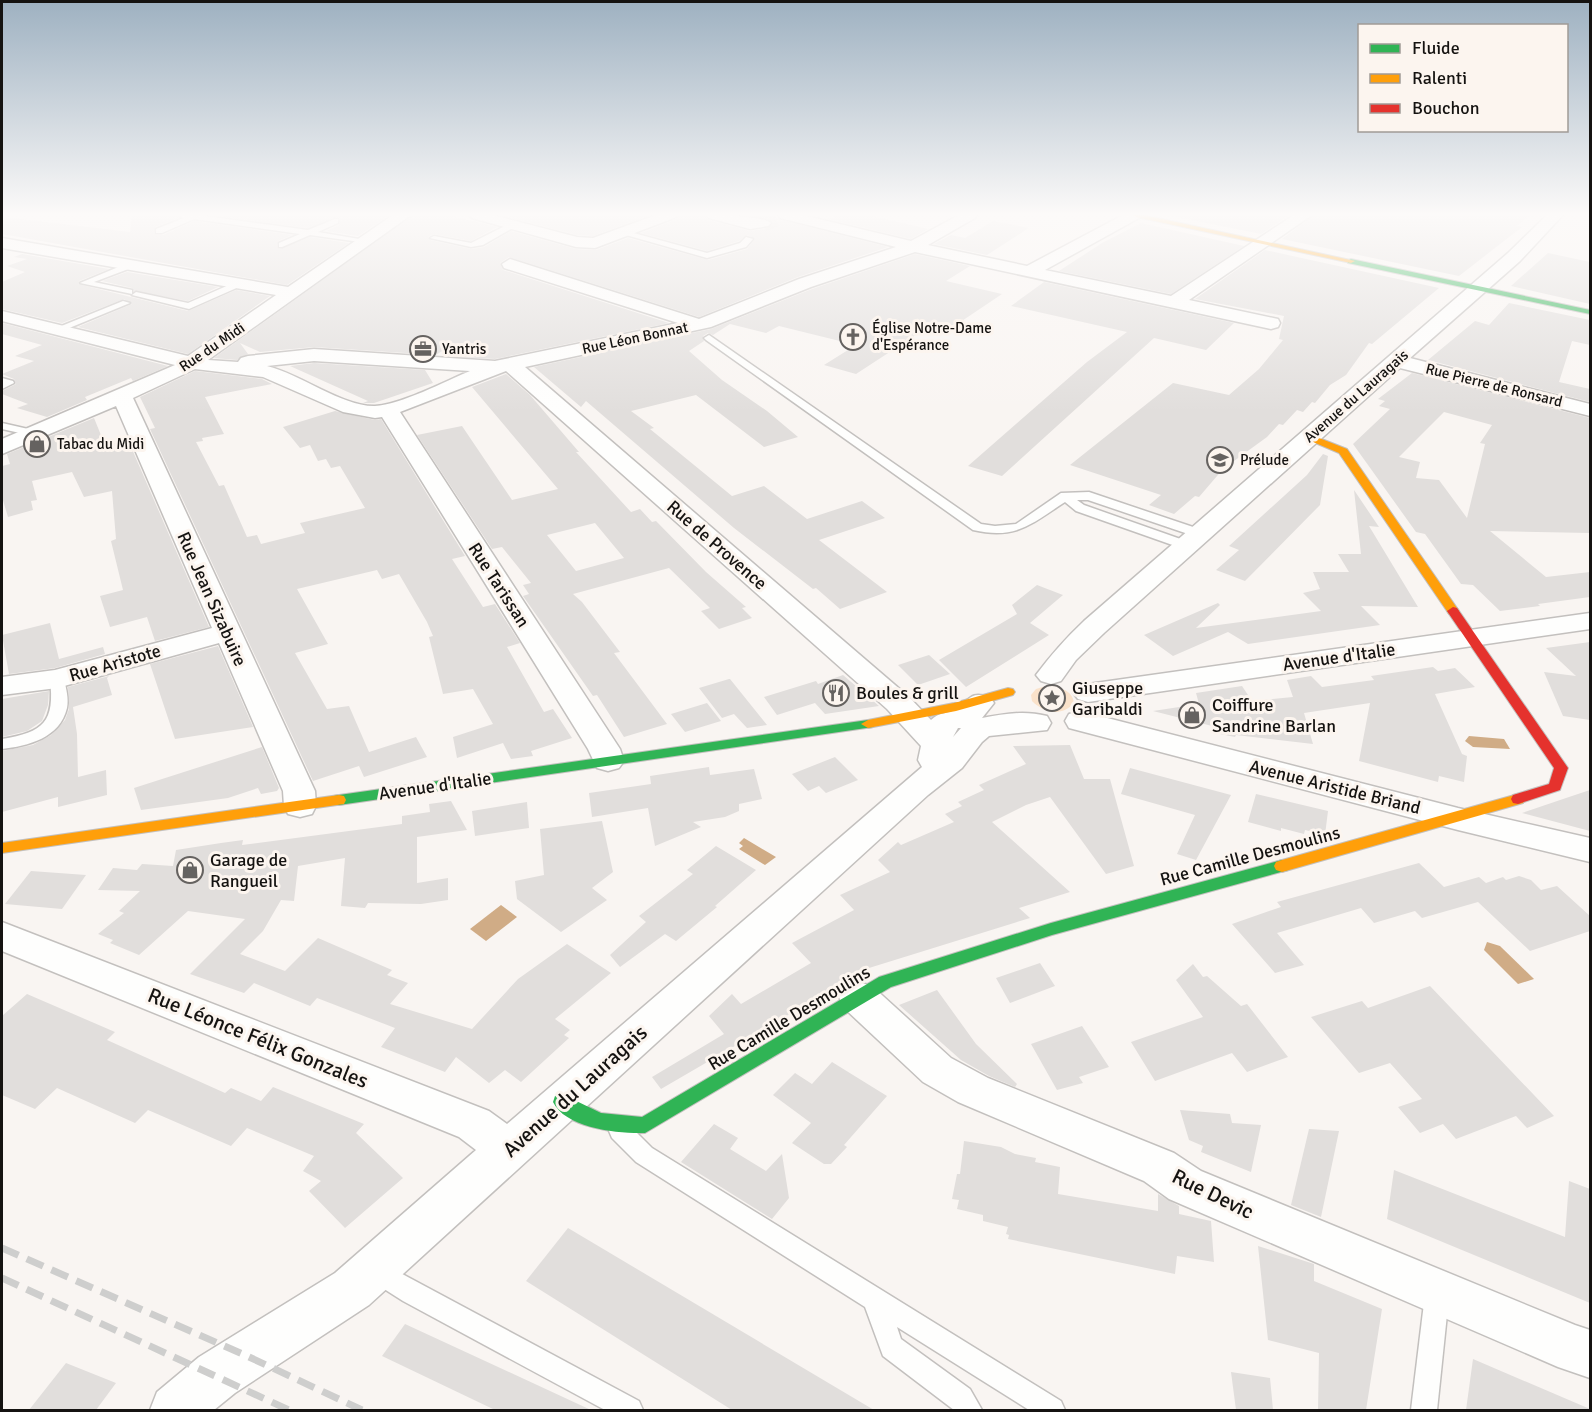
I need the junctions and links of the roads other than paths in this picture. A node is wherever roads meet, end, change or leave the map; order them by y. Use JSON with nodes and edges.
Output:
{"nodes":[{"id":1,"x":89,"y":281,"type":"edge"},
{"id":2,"x":218,"y":281,"type":"edge"},
{"id":3,"x":310,"y":281,"type":"edge"},
{"id":4,"x":565,"y":281,"type":"edge"},
{"id":5,"x":812,"y":281,"type":"edge"},
{"id":6,"x":1070,"y":281,"type":"edge"},
{"id":7,"x":1206,"y":281,"type":"edge"},
{"id":8,"x":1444,"y":281,"type":"edge"},
{"id":9,"x":1485,"y":281,"type":"edge"},
{"id":10,"x":237,"y":284,"type":"junction"},
{"id":11,"x":1477,"y":288,"type":"junction"},
{"id":12,"x":293,"y":293,"type":"junction"},
{"id":13,"x":126,"y":303,"type":"dead end"},
{"id":14,"x":1173,"y":303,"type":"junction"},
{"id":15,"x":1590,"y":312,"type":"edge"},
{"id":16,"x":2,"y":316,"type":"edge"},
{"id":17,"x":1271,"y":323,"type":"dead end"},
{"id":18,"x":696,"y":325,"type":"junction"},
{"id":19,"x":59,"y":330,"type":"junction"},
{"id":20,"x":709,"y":338,"type":"dead end"},
{"id":21,"x":326,"y":356,"type":"junction"},
{"id":22,"x":1397,"y":361,"type":"junction"},
{"id":23,"x":194,"y":362,"type":"junction"},
{"id":24,"x":504,"y":366,"type":"junction"},
{"id":25,"x":283,"y":378,"type":"junction"},
{"id":26,"x":2,"y":381,"type":"edge"},
{"id":27,"x":2,"y":386,"type":"edge"},
{"id":28,"x":116,"y":398,"type":"junction"},
{"id":29,"x":388,"y":410,"type":"junction"},
{"id":30,"x":1590,"y":410,"type":"edge"},
{"id":31,"x":2,"y":416,"type":"edge"},
{"id":32,"x":2,"y":426,"type":"edge"},
{"id":33,"x":28,"y":431,"type":"junction"},
{"id":34,"x":1309,"y":437,"type":"junction"},
{"id":35,"x":2,"y":447,"type":"edge"},
{"id":36,"x":1065,"y":496,"type":"junction"},
{"id":37,"x":1192,"y":539,"type":"junction"},
{"id":38,"x":1590,"y":621,"type":"edge"},
{"id":39,"x":227,"y":632,"type":"junction"},
{"id":40,"x":1471,"y":638,"type":"junction"},
{"id":41,"x":1052,"y":675,"type":"junction"},
{"id":42,"x":57,"y":679,"type":"junction"},
{"id":43,"x":2,"y":686,"type":"edge"},
{"id":44,"x":1008,"y":692,"type":"junction"},
{"id":45,"x":1084,"y":707,"type":"junction"},
{"id":46,"x":980,"y":716,"type":"junction"},
{"id":47,"x":1036,"y":723,"type":"junction"},
{"id":48,"x":868,"y":724,"type":"joint"},
{"id":49,"x":926,"y":729,"type":"junction"},
{"id":50,"x":2,"y":744,"type":"edge"},
{"id":51,"x":608,"y":761,"type":"junction"},
{"id":52,"x":917,"y":787,"type":"junction"},
{"id":53,"x":300,"y":806,"type":"junction"},
{"id":54,"x":1458,"y":819,"type":"junction"},
{"id":55,"x":2,"y":848,"type":"edge"},
{"id":56,"x":1590,"y":850,"type":"edge"},
{"id":57,"x":2,"y":936,"type":"edge"},
{"id":58,"x":858,"y":997,"type":"junction"},
{"id":59,"x":562,"y":1102,"type":"junction"},
{"id":60,"x":615,"y":1127,"type":"junction"},
{"id":61,"x":509,"y":1150,"type":"junction"},
{"id":62,"x":374,"y":1269,"type":"junction"},
{"id":63,"x":1437,"y":1292,"type":"junction"},
{"id":64,"x":875,"y":1300,"type":"junction"},
{"id":65,"x":1590,"y":1354,"type":"edge"},
{"id":66,"x":175,"y":1410,"type":"edge"},
{"id":67,"x":630,"y":1410,"type":"edge"},
{"id":68,"x":969,"y":1410,"type":"edge"},
{"id":69,"x":1052,"y":1410,"type":"edge"},
{"id":70,"x":1424,"y":1410,"type":"edge"}],
"edges":[{"from":1,"to":10,"type":"lane"},
{"from":2,"to":10,"type":"street"},
{"from":3,"to":12,"type":"street","name":"Rue du Midi"},
{"from":4,"to":18,"type":"street"},
{"from":5,"to":18,"type":"street","name":"Rue Léon Bonnat"},
{"from":6,"to":14,"type":"street"},
{"from":7,"to":14,"type":"street"},
{"from":8,"to":11,"type":"street"},
{"from":9,"to":11,"type":"street","name":"Avenue du Lauragais"},
{"from":10,"to":12,"type":"street"},
{"from":11,"to":15,"type":"street"},
{"from":11,"to":22,"type":"street","name":"Avenue du Lauragais"},
{"from":12,"to":23,"type":"street","name":"Rue du Midi"},
{"from":13,"to":19,"type":"lane"},
{"from":14,"to":17,"type":"street"},
{"from":16,"to":19,"type":"street"},
{"from":18,"to":24,"type":"street","name":"Rue Léon Bonnat"},
{"from":19,"to":23,"type":"street"},
{"from":20,"to":36,"type":"lane"},
{"from":21,"to":23,"type":"street","name":"Rue Léon Bonnat"},
{"from":21,"to":24,"type":"street","name":"Rue Léon Bonnat"},
{"from":21,"to":25,"type":"street","name":"Rue Léon Bonnat"},
{"from":22,"to":30,"type":"street","name":"Rue Pierre de Ronsard"},
{"from":22,"to":34,"type":"street","name":"Avenue du Lauragais"},
{"from":23,"to":25,"type":"street","name":"Rue Léon Bonnat"},
{"from":23,"to":28,"type":"street","name":"Rue du Midi"},
{"from":24,"to":29,"type":"street","name":"Rue Léon Bonnat"},
{"from":24,"to":49,"type":"street","name":"Rue de Provence"},
{"from":25,"to":29,"type":"street","name":"Rue Léon Bonnat"},
{"from":26,"to":27,"type":"lane"},
{"from":28,"to":33,"type":"street","name":"Rue du Midi"},
{"from":28,"to":39,"type":"street","name":"Rue Jean Sizabuire"},
{"from":29,"to":51,"type":"street","name":"Rue Tarissan"},
{"from":31,"to":33,"type":"lane"},
{"from":32,"to":33,"type":"lane"},
{"from":33,"to":35,"type":"street","name":"Rue du Midi"},
{"from":34,"to":37,"type":"street","name":"Avenue du Lauragais"},
{"from":34,"to":40,"type":"street","name":"Rue Camille Desmoulins"},
{"from":36,"to":37,"type":"lane"},
{"from":36,"to":37,"type":"lane"},
{"from":37,"to":41,"type":"street","name":"Avenue du Lauragais"},
{"from":38,"to":40,"type":"street","name":"Avenue d'Italie"},
{"from":39,"to":42,"type":"street","name":"Rue Aristote"},
{"from":39,"to":53,"type":"street","name":"Rue Jean Sizabuire"},
{"from":40,"to":45,"type":"street","name":"Avenue d'Italie"},
{"from":40,"to":54,"type":"street","name":"Rue Camille Desmoulins"},
{"from":41,"to":44,"type":"street"},
{"from":41,"to":45,"type":"street"},
{"from":42,"to":43,"type":"street","name":"Rue Aristote"},
{"from":42,"to":50,"type":"lane"},
{"from":44,"to":46,"type":"street","name":"Avenue d'Italie"},
{"from":44,"to":47,"type":"street"},
{"from":45,"to":47,"type":"street"},
{"from":45,"to":54,"type":"street","name":"Avenue Aristide Briand"},
{"from":46,"to":47,"type":"street"},
{"from":46,"to":49,"type":"street","name":"Avenue d'Italie"},
{"from":46,"to":52,"type":"street","name":"Avenue du Lauragais"},
{"from":48,"to":49,"type":"street","name":"Avenue d'Italie"},
{"from":48,"to":51,"type":"street","name":"Avenue d'Italie"},
{"from":49,"to":52,"type":"street","name":"Avenue du Lauragais"},
{"from":51,"to":53,"type":"street","name":"Avenue d'Italie"},
{"from":52,"to":59,"type":"street","name":"Avenue du Lauragais"},
{"from":53,"to":55,"type":"street","name":"Avenue d'Italie"},
{"from":54,"to":56,"type":"street","name":"Avenue Aristide Briand"},
{"from":54,"to":58,"type":"street","name":"Rue Camille Desmoulins"},
{"from":57,"to":61,"type":"street","name":"Rue Léonce Félix Gonzales"},
{"from":58,"to":60,"type":"street","name":"Rue Camille Desmoulins"},
{"from":58,"to":63,"type":"street","name":"Rue Devic"},
{"from":59,"to":60,"type":"street","name":"Rue Camille Desmoulins"},
{"from":59,"to":61,"type":"street","name":"Avenue du Lauragais"},
{"from":60,"to":64,"type":"lane"},
{"from":61,"to":62,"type":"street","name":"Avenue du Lauragais"},
{"from":62,"to":66,"type":"street","name":"Avenue du Lauragais"},
{"from":62,"to":67,"type":"lane"},
{"from":63,"to":65,"type":"street","name":"Rue Devic"},
{"from":63,"to":70,"type":"lane"},
{"from":64,"to":68,"type":"lane"},
{"from":64,"to":69,"type":"lane"}]}
